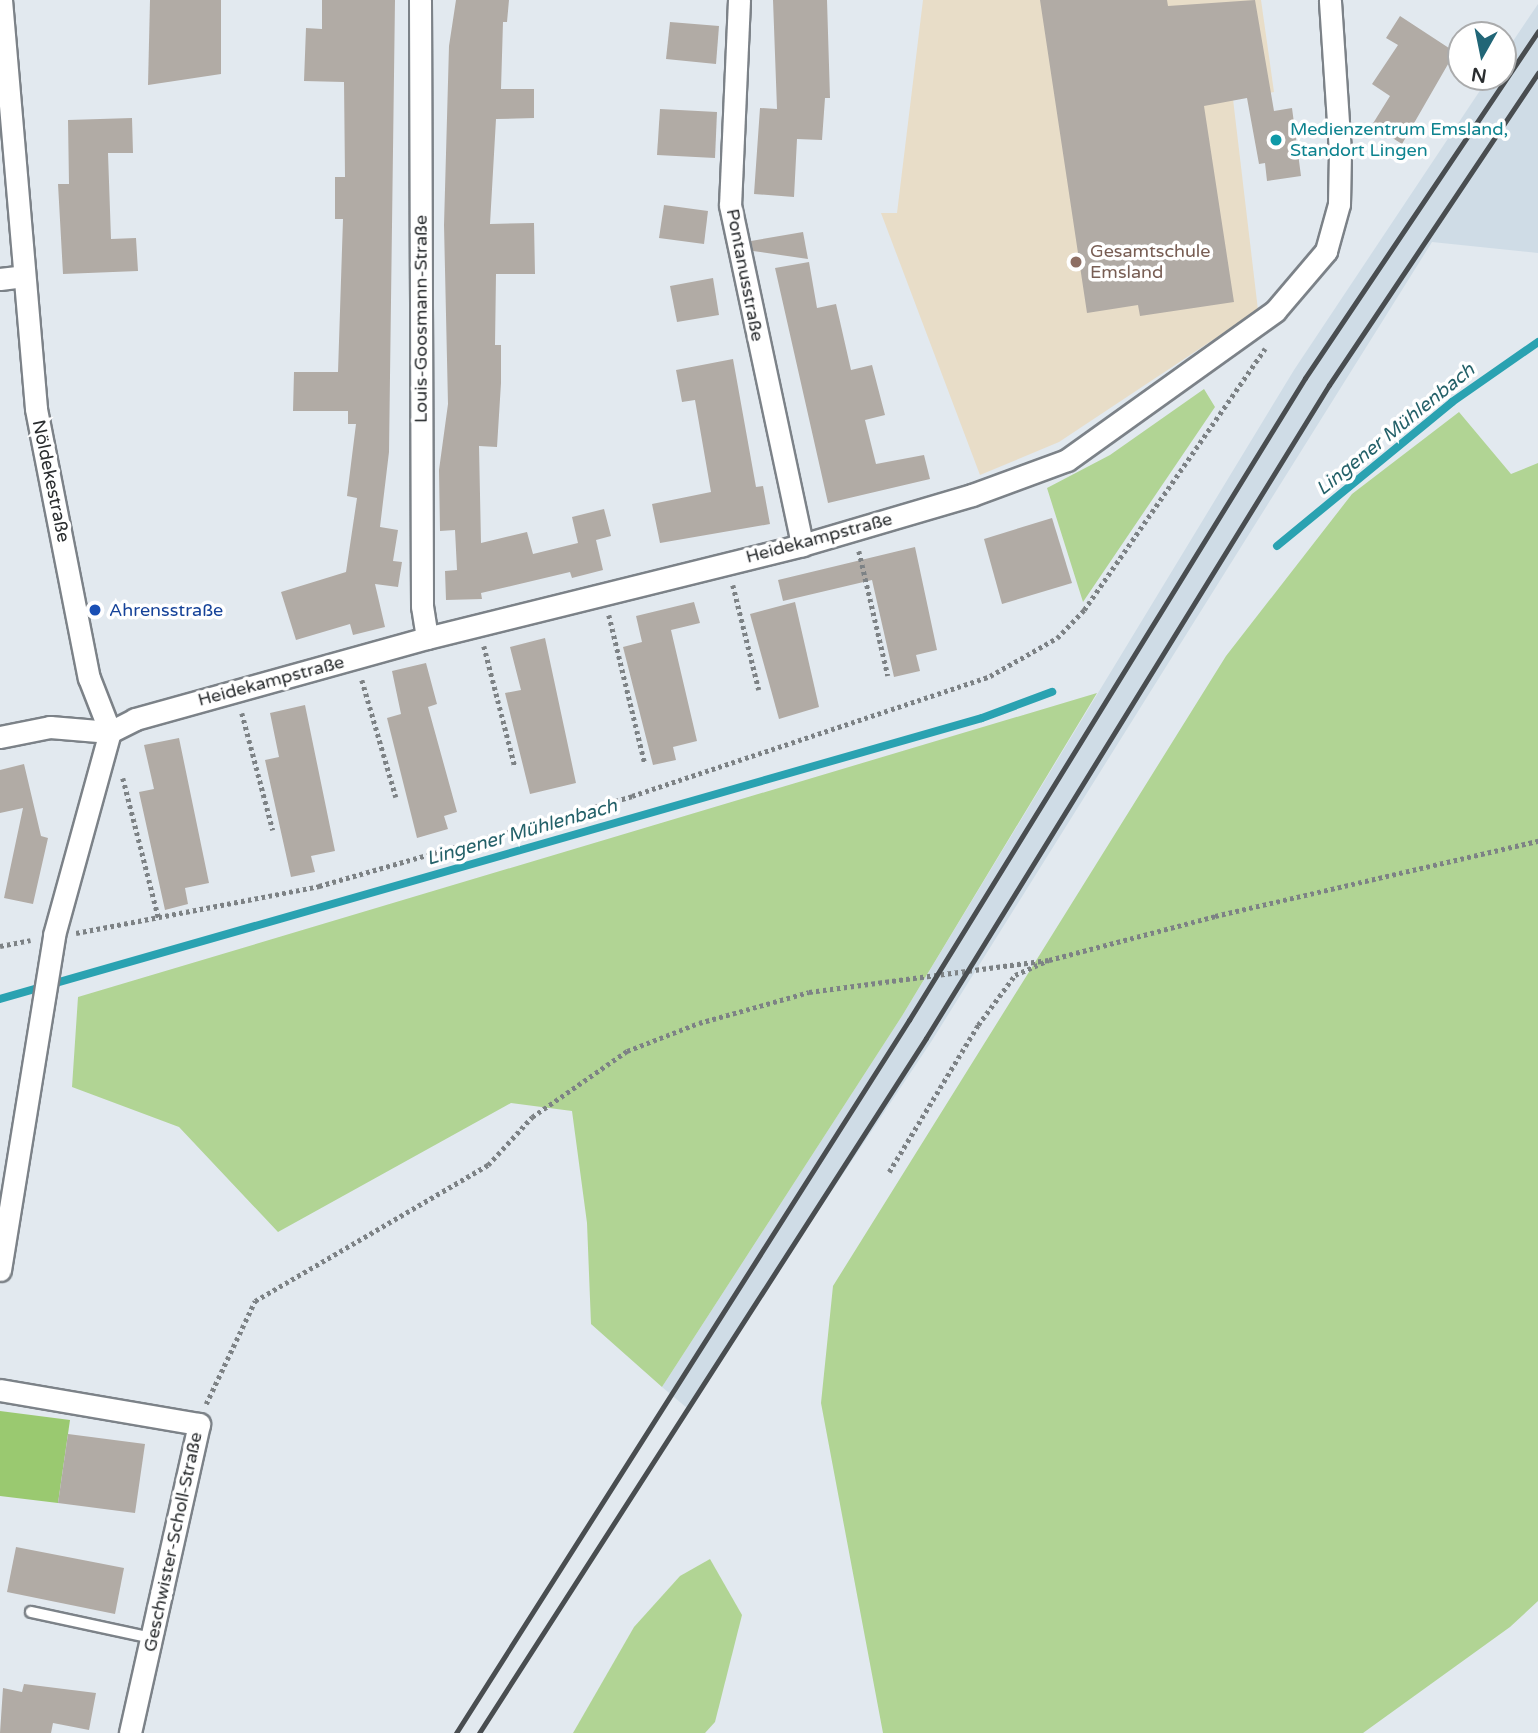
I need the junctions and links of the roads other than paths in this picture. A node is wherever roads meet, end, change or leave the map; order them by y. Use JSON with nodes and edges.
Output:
{"nodes":[{"id":1,"x":1,"y":0,"type":"edge"},
{"id":2,"x":421,"y":0,"type":"edge"},
{"id":3,"x":740,"y":0,"type":"edge"},
{"id":4,"x":1330,"y":0,"type":"edge"},
{"id":5,"x":24,"y":276,"type":"junction"},
{"id":6,"x":0,"y":279,"type":"edge"},
{"id":7,"x":802,"y":545,"type":"junction"},
{"id":8,"x":427,"y":638,"type":"junction"},
{"id":9,"x":110,"y":732,"type":"junction"},
{"id":10,"x":0,"y":737,"type":"edge"},
{"id":11,"x":0,"y":1270,"type":"edge"},
{"id":12,"x":0,"y":1391,"type":"edge"},
{"id":13,"x":31,"y":1612,"type":"dead end"},
{"id":14,"x":152,"y":1639,"type":"junction"},
{"id":15,"x":126,"y":1732,"type":"edge"}],
"edges":[{"from":1,"to":5,"type":"street","name":"Nöldekestraße"},
{"from":2,"to":8,"type":"street","name":"Louis-Goosmann-Straße"},
{"from":3,"to":7,"type":"street","name":"Pontanusstraße"},
{"from":4,"to":7,"type":"street","name":"Heidekampstraße"},
{"from":5,"to":6,"type":"street"},
{"from":5,"to":9,"type":"street","name":"Nöldekestraße"},
{"from":7,"to":8,"type":"street","name":"Heidekampstraße"},
{"from":8,"to":9,"type":"street","name":"Heidekampstraße"},
{"from":9,"to":10,"type":"street","name":"Heidekampstraße"},
{"from":9,"to":11,"type":"street"},
{"from":12,"to":14,"type":"street","name":"Geschwister-Scholl-Straße"},
{"from":13,"to":14,"type":"lane"},
{"from":14,"to":15,"type":"street","name":"Geschwister-Scholl-Straße"}]}
